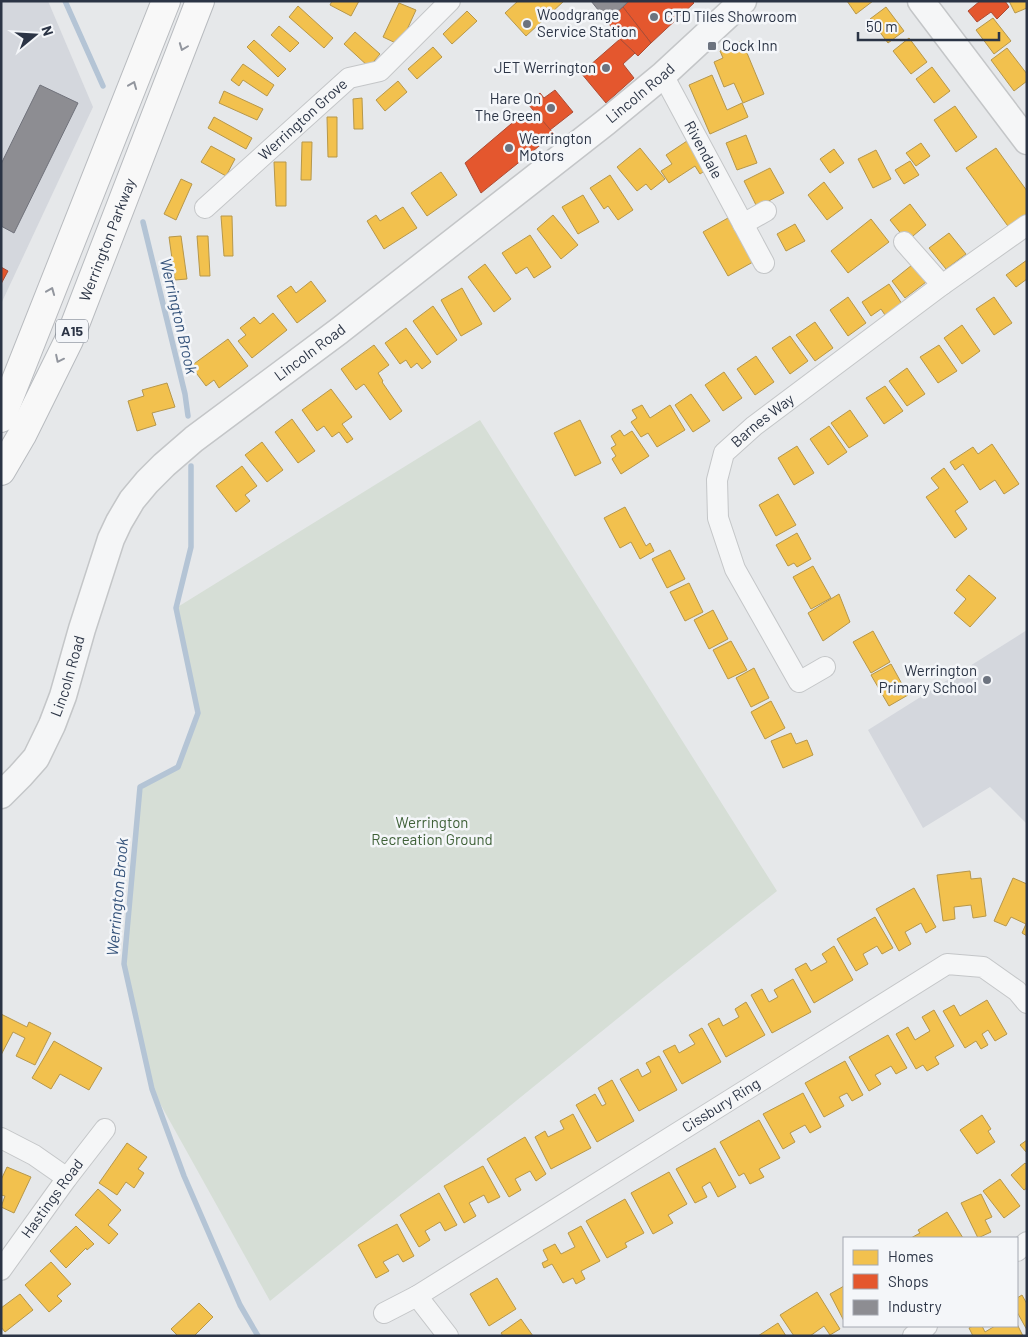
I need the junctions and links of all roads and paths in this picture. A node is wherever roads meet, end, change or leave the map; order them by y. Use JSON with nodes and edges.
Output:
{"nodes":[{"id":1,"x":166,"y":1,"type":"edge"},
{"id":2,"x":200,"y":1,"type":"edge"},
{"id":3,"x":450,"y":1,"type":"edge"},
{"id":4,"x":743,"y":1,"type":"edge"},
{"id":5,"x":921,"y":1,"type":"edge"},
{"id":6,"x":663,"y":75,"type":"junction"},
{"id":7,"x":1027,"y":140,"type":"edge"},
{"id":8,"x":205,"y":208,"type":"dead end"},
{"id":9,"x":766,"y":211,"type":"dead end"},
{"id":10,"x":743,"y":224,"type":"junction"},
{"id":11,"x":1027,"y":225,"type":"edge"},
{"id":12,"x":904,"y":242,"type":"dead end"},
{"id":13,"x":764,"y":263,"type":"dead end"},
{"id":14,"x":942,"y":286,"type":"junction"},
{"id":15,"x":1,"y":418,"type":"edge"},
{"id":16,"x":1,"y":471,"type":"edge"},
{"id":17,"x":824,"y":667,"type":"dead end"},
{"id":18,"x":1,"y":795,"type":"edge"},
{"id":19,"x":1027,"y":1003,"type":"edge"},
{"id":20,"x":105,"y":1129,"type":"dead end"},
{"id":21,"x":1,"y":1138,"type":"edge"},
{"id":22,"x":67,"y":1178,"type":"junction"},
{"id":23,"x":1,"y":1270,"type":"edge"},
{"id":24,"x":417,"y":1296,"type":"junction"},
{"id":25,"x":384,"y":1313,"type":"dead end"},
{"id":26,"x":926,"y":1327,"type":"edge"},
{"id":27,"x":448,"y":1336,"type":"edge"},
{"id":28,"x":913,"y":1336,"type":"edge"}],
"edges":[{"from":15,"to":1,"type":"highway","number":"A15","one_way":true},
{"from":2,"to":16,"type":"highway","name":"Werrington Parkway","number":"A15","one_way":true},
{"from":3,"to":8,"type":"street","name":"Werrington Grove"},
{"from":4,"to":6,"type":"street","name":"Lincoln Road"},
{"from":5,"to":7,"type":"street"},
{"from":6,"to":10,"type":"street","name":"Rivendale"},
{"from":6,"to":18,"type":"street","name":"Lincoln Road"},
{"from":9,"to":10,"type":"street"},
{"from":10,"to":13,"type":"street","name":"Rivendale"},
{"from":11,"to":14,"type":"street","name":"Barnes Way"},
{"from":12,"to":14,"type":"street"},
{"from":14,"to":17,"type":"street","name":"Barnes Way"},
{"from":19,"to":24,"type":"street","name":"Cissbury Ring"},
{"from":20,"to":22,"type":"street","name":"Hastings Road"},
{"from":21,"to":22,"type":"street"},
{"from":22,"to":23,"type":"street","name":"Hastings Road"},
{"from":24,"to":25,"type":"street","name":"Cissbury Ring"},
{"from":24,"to":27,"type":"street"},
{"from":26,"to":28,"type":"street"}]}
